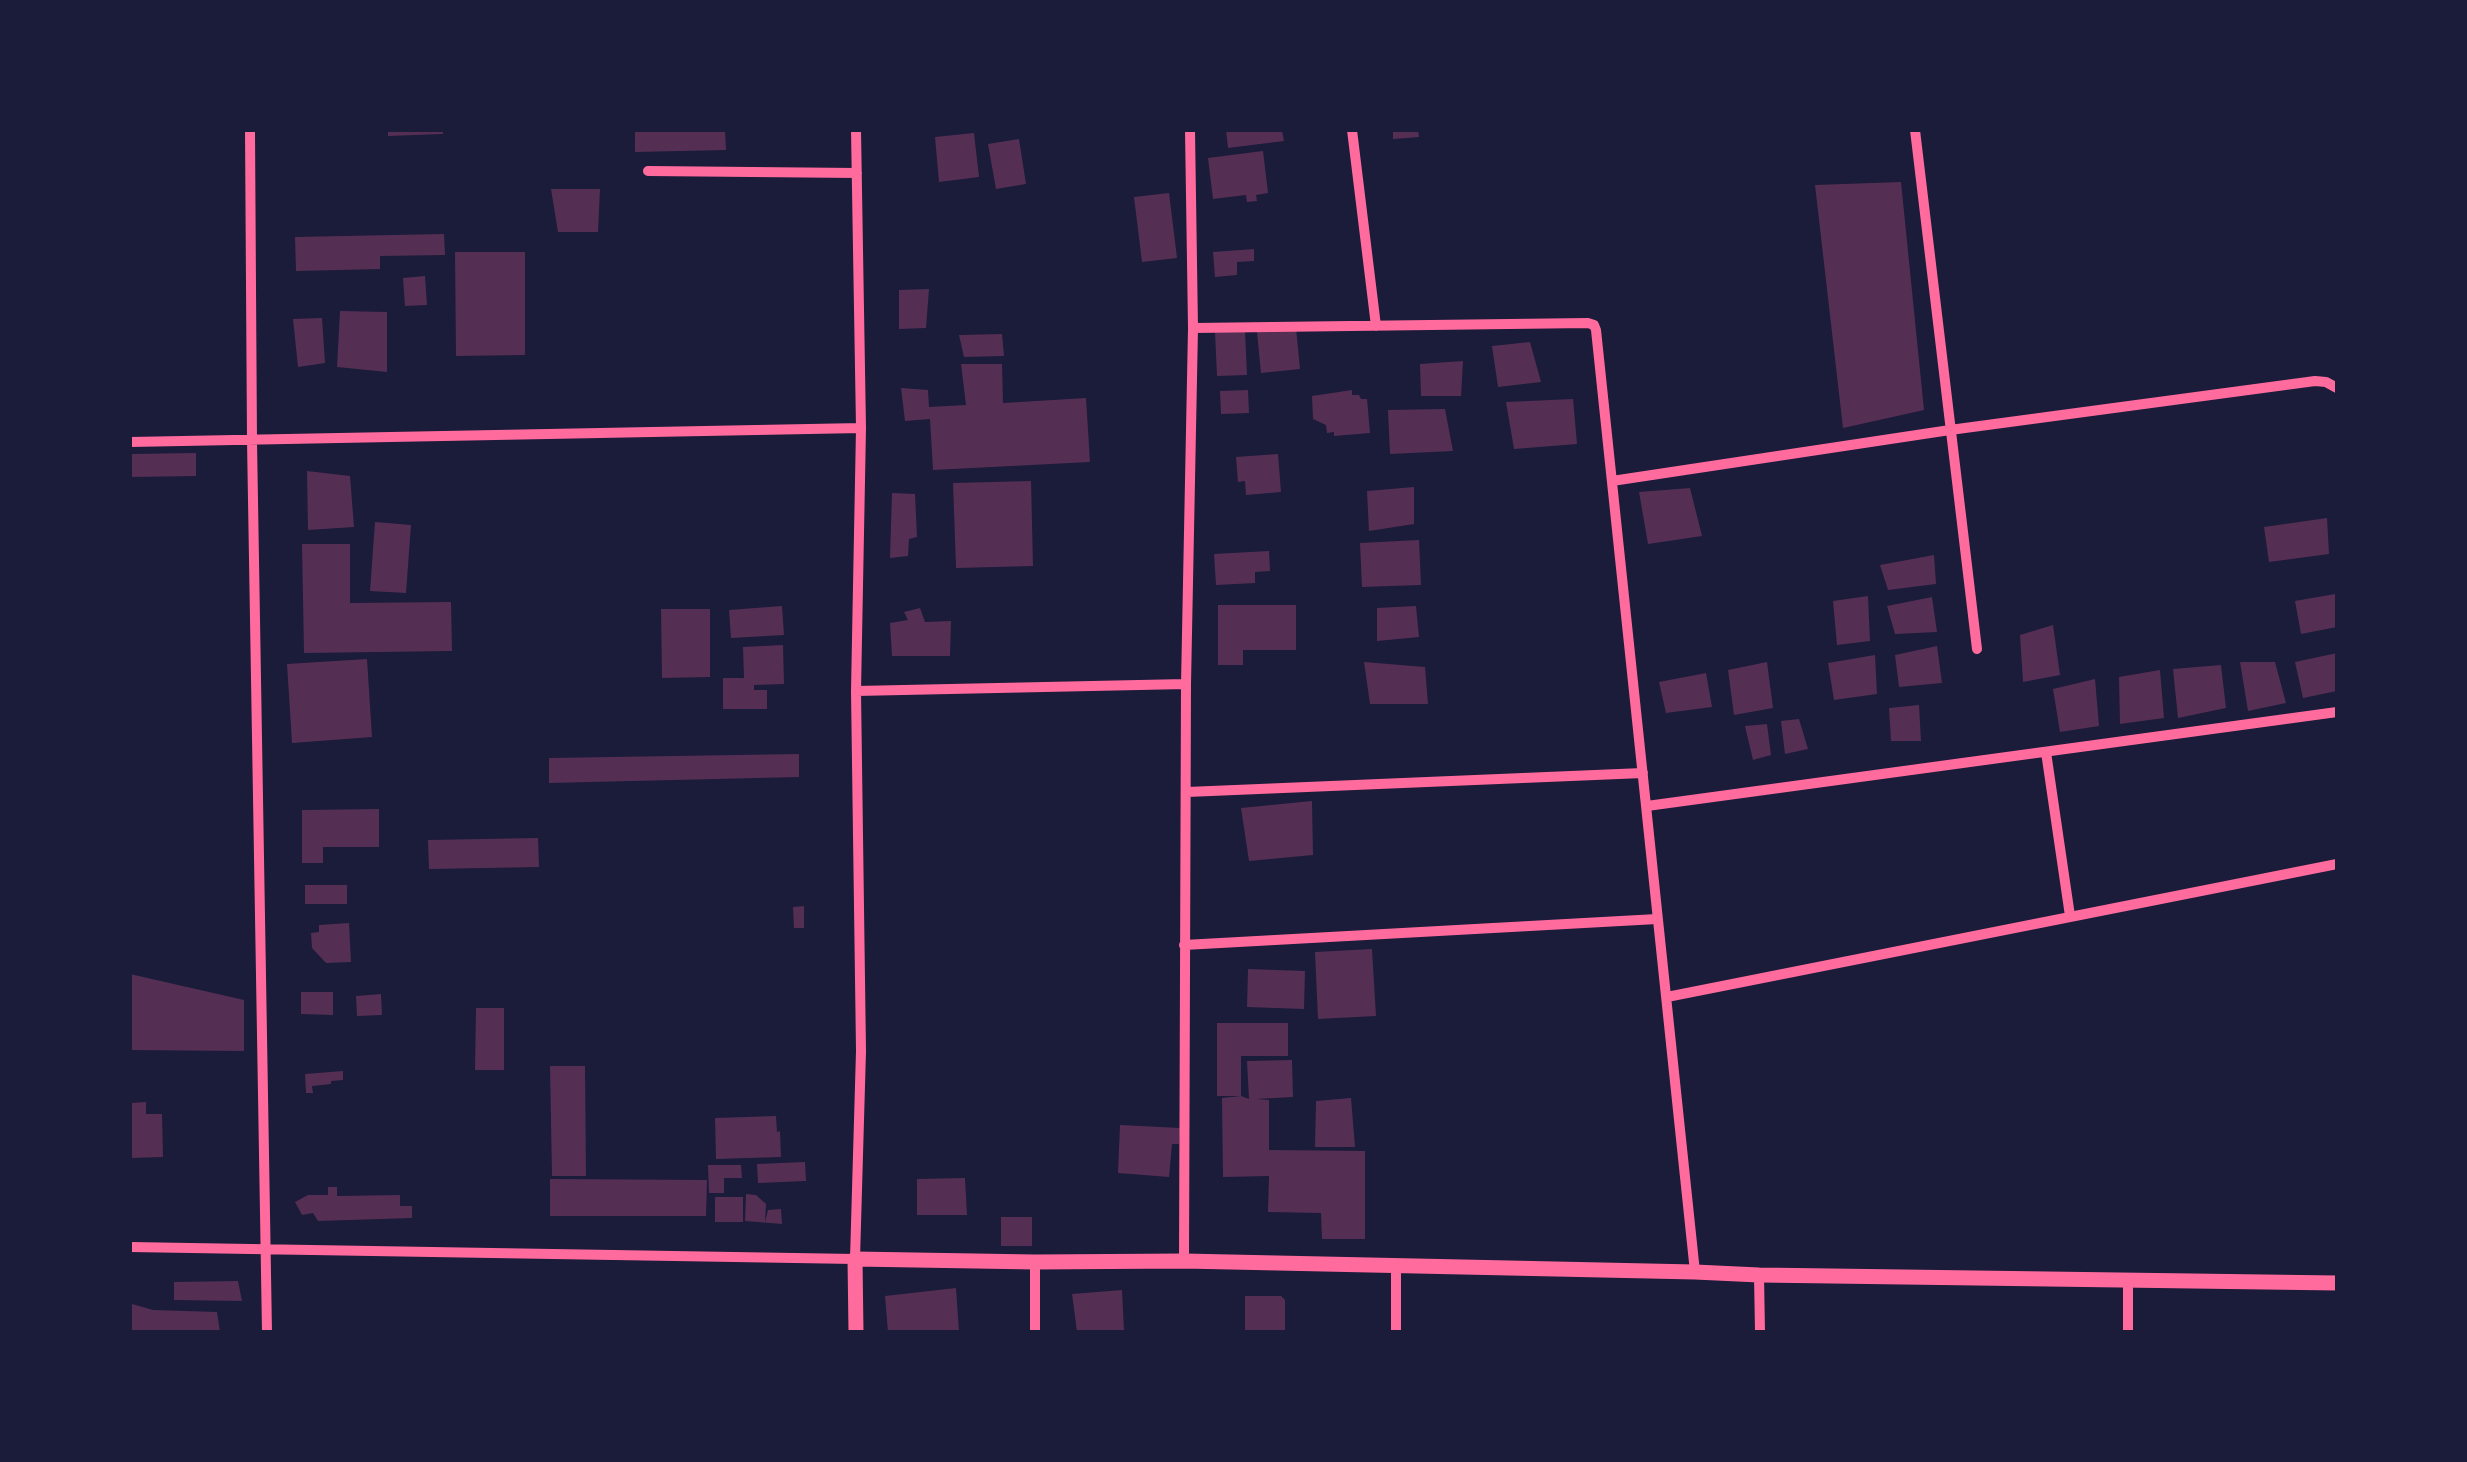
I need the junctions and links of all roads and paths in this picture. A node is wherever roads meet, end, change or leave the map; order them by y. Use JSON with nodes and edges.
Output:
{"nodes":[{"id":1,"x":250,"y":130,"type":"edge"},
{"id":2,"x":856,"y":130,"type":"edge"},
{"id":3,"x":1190,"y":130,"type":"edge"},
{"id":4,"x":1352,"y":130,"type":"edge"},
{"id":5,"x":1915,"y":130,"type":"edge"},
{"id":6,"x":648,"y":172,"type":"dead end"},
{"id":7,"x":856,"y":174,"type":"junction"},
{"id":8,"x":1376,"y":326,"type":"junction"},
{"id":9,"x":1193,"y":328,"type":"junction"},
{"id":10,"x":2337,"y":388,"type":"edge"},
{"id":11,"x":861,"y":428,"type":"junction"},
{"id":12,"x":1950,"y":430,"type":"junction"},
{"id":13,"x":252,"y":441,"type":"junction"},
{"id":14,"x":130,"y":442,"type":"edge"},
{"id":15,"x":1612,"y":481,"type":"junction"},
{"id":16,"x":1977,"y":649,"type":"dead end"},
{"id":17,"x":1186,"y":684,"type":"junction"},
{"id":18,"x":856,"y":690,"type":"junction"},
{"id":19,"x":2337,"y":712,"type":"edge"},
{"id":20,"x":2046,"y":752,"type":"junction"},
{"id":21,"x":1643,"y":773,"type":"junction"},
{"id":22,"x":1186,"y":792,"type":"junction"},
{"id":23,"x":1646,"y":806,"type":"junction"},
{"id":24,"x":2337,"y":864,"type":"edge"},
{"id":25,"x":2070,"y":916,"type":"junction"},
{"id":26,"x":1657,"y":920,"type":"junction"},
{"id":27,"x":1184,"y":945,"type":"junction"},
{"id":28,"x":1667,"y":997,"type":"junction"},
{"id":29,"x":130,"y":1247,"type":"edge"},
{"id":30,"x":266,"y":1250,"type":"junction"},
{"id":31,"x":856,"y":1259,"type":"junction"},
{"id":32,"x":1184,"y":1261,"type":"junction"},
{"id":33,"x":1035,"y":1262,"type":"junction"},
{"id":34,"x":1396,"y":1266,"type":"junction"},
{"id":35,"x":1695,"y":1272,"type":"junction"},
{"id":36,"x":1759,"y":1275,"type":"junction"},
{"id":37,"x":2128,"y":1280,"type":"junction"},
{"id":38,"x":2337,"y":1283,"type":"edge"},
{"id":39,"x":267,"y":1332,"type":"edge"},
{"id":40,"x":856,"y":1332,"type":"edge"},
{"id":41,"x":1035,"y":1332,"type":"edge"},
{"id":42,"x":1396,"y":1332,"type":"edge"},
{"id":43,"x":1760,"y":1332,"type":"edge"},
{"id":44,"x":2128,"y":1332,"type":"edge"}],
"edges":[{"from":1,"to":13,"type":"street"},
{"from":2,"to":7,"type":"street"},
{"from":3,"to":9,"type":"street"},
{"from":4,"to":8,"type":"street"},
{"from":5,"to":12,"type":"street"},
{"from":6,"to":7,"type":"street"},
{"from":7,"to":11,"type":"street"},
{"from":8,"to":9,"type":"street"},
{"from":8,"to":15,"type":"street"},
{"from":9,"to":17,"type":"street"},
{"from":10,"to":12,"type":"street"},
{"from":11,"to":13,"type":"street"},
{"from":11,"to":18,"type":"street"},
{"from":12,"to":15,"type":"street"},
{"from":12,"to":16,"type":"street"},
{"from":13,"to":14,"type":"street"},
{"from":13,"to":30,"type":"street"},
{"from":15,"to":21,"type":"street"},
{"from":17,"to":18,"type":"street"},
{"from":17,"to":22,"type":"street"},
{"from":18,"to":31,"type":"street"},
{"from":19,"to":20,"type":"street"},
{"from":20,"to":23,"type":"street"},
{"from":20,"to":25,"type":"street"},
{"from":21,"to":22,"type":"street"},
{"from":21,"to":23,"type":"street"},
{"from":22,"to":27,"type":"street"},
{"from":23,"to":26,"type":"street"},
{"from":24,"to":25,"type":"street"},
{"from":25,"to":28,"type":"street"},
{"from":26,"to":27,"type":"street"},
{"from":26,"to":28,"type":"street"},
{"from":27,"to":32,"type":"street"},
{"from":28,"to":35,"type":"street"},
{"from":29,"to":30,"type":"street"},
{"from":30,"to":31,"type":"street"},
{"from":30,"to":39,"type":"street"},
{"from":31,"to":33,"type":"street"},
{"from":31,"to":40,"type":"street"},
{"from":32,"to":33,"type":"street"},
{"from":32,"to":34,"type":"street"},
{"from":33,"to":41,"type":"street"},
{"from":34,"to":35,"type":"street"},
{"from":34,"to":42,"type":"street"},
{"from":35,"to":36,"type":"street"},
{"from":36,"to":37,"type":"street"},
{"from":36,"to":43,"type":"street"},
{"from":37,"to":38,"type":"street"},
{"from":37,"to":44,"type":"street"}]}
